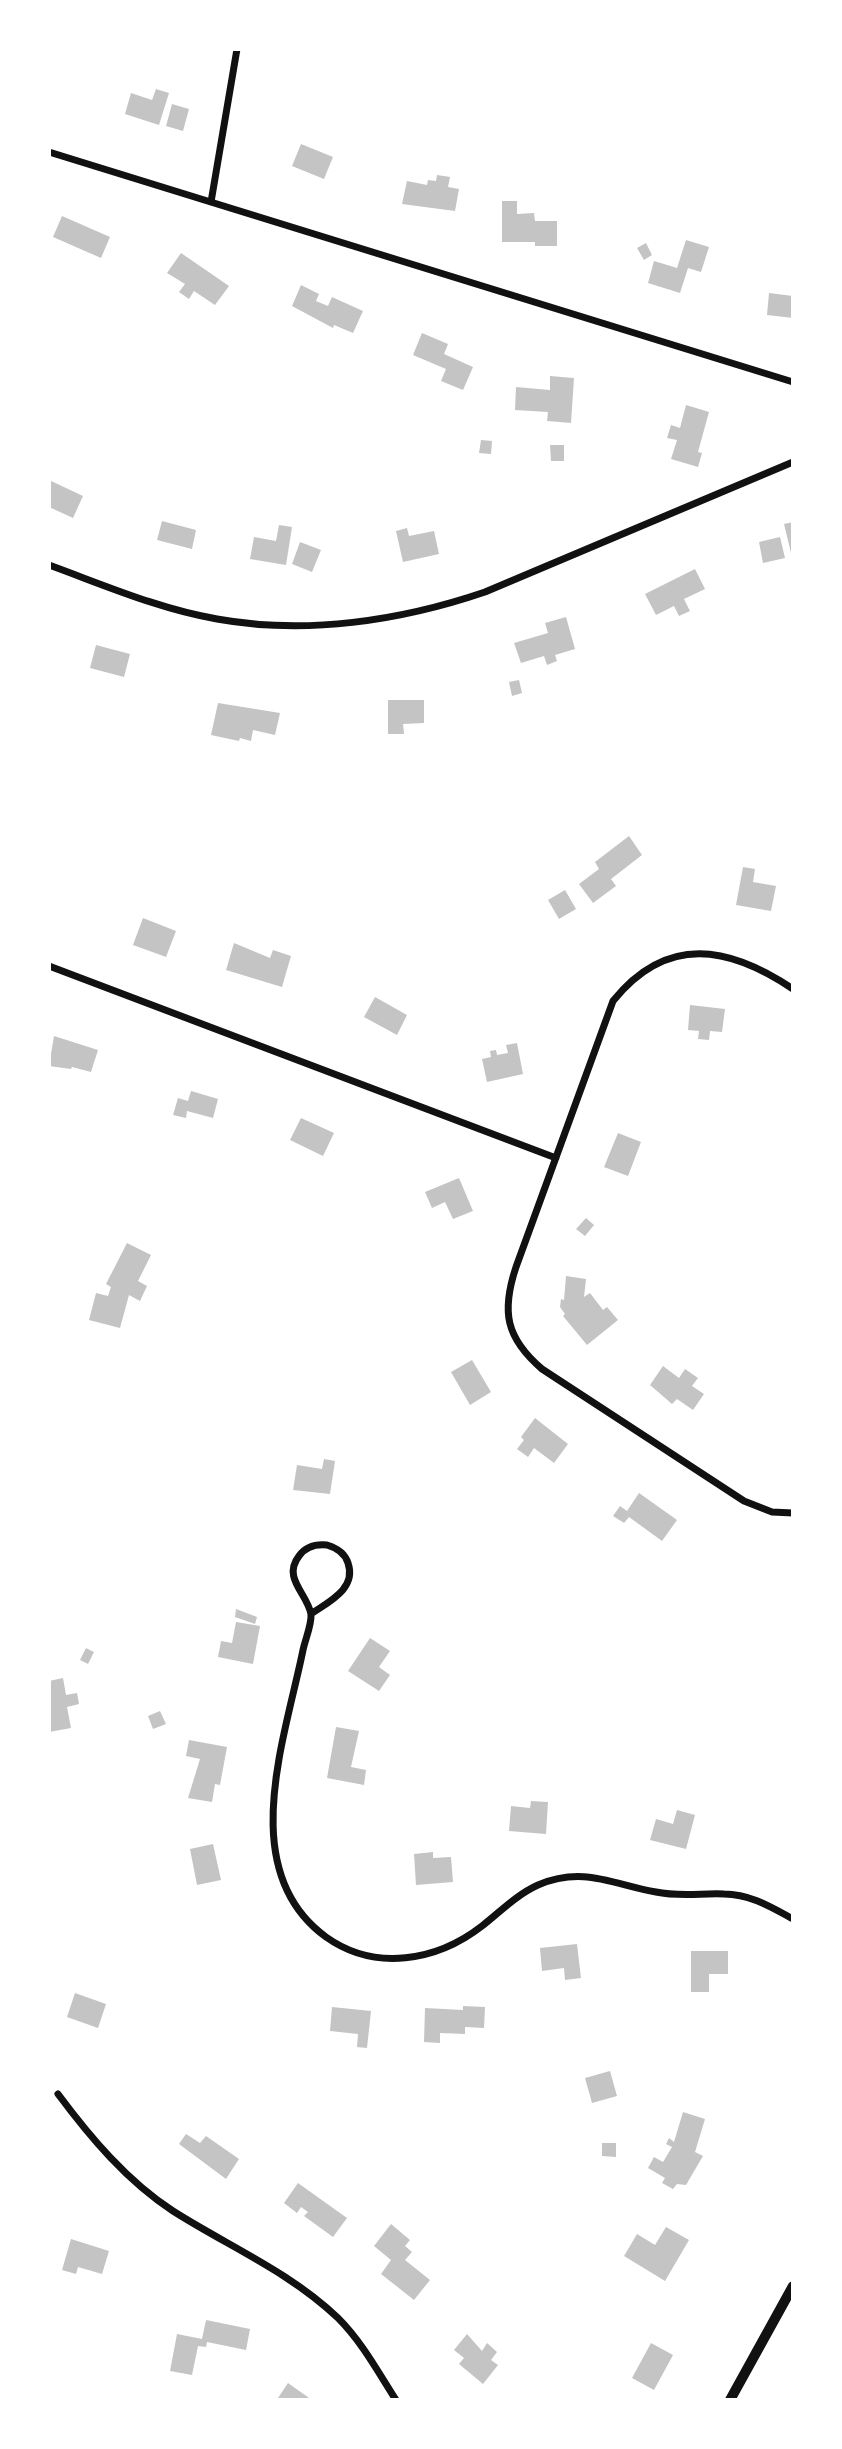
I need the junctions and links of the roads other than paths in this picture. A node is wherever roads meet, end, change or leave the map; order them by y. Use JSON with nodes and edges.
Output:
{"nodes":[{"id":1,"x":237,"y":49,"type":"edge"},
{"id":2,"x":49,"y":152,"type":"edge"},
{"id":3,"x":211,"y":202,"type":"junction"},
{"id":4,"x":793,"y":382,"type":"edge"},
{"id":5,"x":793,"y":462,"type":"edge"},
{"id":6,"x":49,"y":565,"type":"edge"},
{"id":7,"x":49,"y":966,"type":"edge"},
{"id":8,"x":793,"y":989,"type":"edge"},
{"id":9,"x":556,"y":1158,"type":"junction"},
{"id":10,"x":793,"y":1513,"type":"edge"},
{"id":11,"x":311,"y":1614,"type":"junction"},
{"id":12,"x":793,"y":1919,"type":"edge"},
{"id":13,"x":58,"y":2094,"type":"dead end"},
{"id":14,"x":793,"y":2286,"type":"edge"},
{"id":15,"x":396,"y":2400,"type":"edge"},
{"id":16,"x":730,"y":2400,"type":"edge"}],
"edges":[{"from":1,"to":3,"type":"street"},
{"from":2,"to":3,"type":"street"},
{"from":3,"to":4,"type":"street"},
{"from":5,"to":6,"type":"street"},
{"from":7,"to":9,"type":"street"},
{"from":8,"to":9,"type":"street"},
{"from":9,"to":10,"type":"street"},
{"from":11,"to":11,"type":"street"},
{"from":11,"to":12,"type":"street"},
{"from":13,"to":15,"type":"street"},
{"from":14,"to":16,"type":"street"}]}
